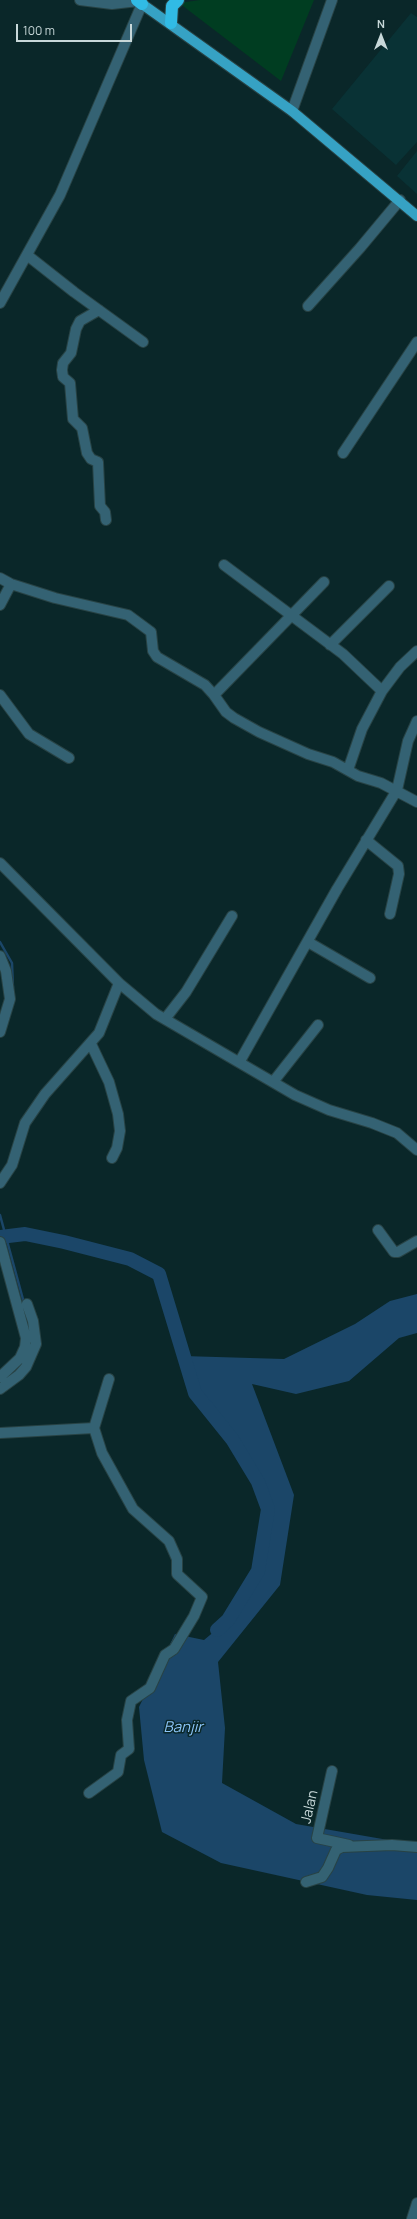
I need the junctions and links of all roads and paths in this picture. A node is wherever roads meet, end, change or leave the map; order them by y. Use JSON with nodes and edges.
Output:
{"nodes":[{"id":1,"x":80,"y":0,"type":"edge"},
{"id":2,"x":178,"y":0,"type":"edge"},
{"id":3,"x":332,"y":0,"type":"edge"},
{"id":4,"x":139,"y":1,"type":"edge"},
{"id":5,"x":171,"y":24,"type":"junction"},
{"id":6,"x":292,"y":111,"type":"junction"},
{"id":7,"x":400,"y":200,"type":"junction"},
{"id":8,"x":417,"y":216,"type":"edge"},
{"id":9,"x":28,"y":255,"type":"junction"},
{"id":10,"x":0,"y":303,"type":"edge"},
{"id":11,"x":308,"y":306,"type":"dead end"},
{"id":12,"x":99,"y":310,"type":"junction"},
{"id":13,"x":143,"y":342,"type":"dead end"},
{"id":14,"x":417,"y":342,"type":"edge"},
{"id":15,"x":342,"y":453,"type":"dead end"},
{"id":16,"x":106,"y":520,"type":"dead end"},
{"id":17,"x":224,"y":565,"type":"dead end"},
{"id":18,"x":0,"y":578,"type":"edge"},
{"id":19,"x":324,"y":582,"type":"dead end"},
{"id":20,"x":11,"y":584,"type":"junction"},
{"id":21,"x":389,"y":586,"type":"dead end"},
{"id":22,"x":0,"y":605,"type":"edge"},
{"id":23,"x":291,"y":616,"type":"junction"},
{"id":24,"x":330,"y":645,"type":"junction"},
{"id":25,"x":417,"y":651,"type":"edge"},
{"id":26,"x":382,"y":691,"type":"junction"},
{"id":27,"x":0,"y":695,"type":"edge"},
{"id":28,"x":214,"y":695,"type":"junction"},
{"id":29,"x":417,"y":721,"type":"edge"},
{"id":30,"x":69,"y":758,"type":"dead end"},
{"id":31,"x":348,"y":770,"type":"junction"},
{"id":32,"x":397,"y":790,"type":"junction"},
{"id":33,"x":416,"y":798,"type":"edge"},
{"id":34,"x":366,"y":840,"type":"junction"},
{"id":35,"x":0,"y":863,"type":"edge"},
{"id":36,"x":390,"y":914,"type":"dead end"},
{"id":37,"x":232,"y":916,"type":"dead end"},
{"id":38,"x":308,"y":942,"type":"junction"},
{"id":39,"x":0,"y":956,"type":"edge"},
{"id":40,"x":370,"y":978,"type":"dead end"},
{"id":41,"x":119,"y":983,"type":"junction"},
{"id":42,"x":164,"y":1019,"type":"junction"},
{"id":43,"x":318,"y":1025,"type":"dead end"},
{"id":44,"x":0,"y":1032,"type":"edge"},
{"id":45,"x":91,"y":1044,"type":"junction"},
{"id":46,"x":240,"y":1061,"type":"junction"},
{"id":47,"x":273,"y":1082,"type":"junction"},
{"id":48,"x":417,"y":1150,"type":"edge"},
{"id":49,"x":112,"y":1158,"type":"dead end"},
{"id":50,"x":0,"y":1183,"type":"edge"},
{"id":51,"x":378,"y":1230,"type":"dead end"},
{"id":52,"x":417,"y":1241,"type":"edge"},
{"id":53,"x":0,"y":1242,"type":"edge"},
{"id":54,"x":27,"y":1304,"type":"dead end"},
{"id":55,"x":27,"y":1321,"type":"junction"},
{"id":56,"x":0,"y":1377,"type":"edge"},
{"id":57,"x":109,"y":1378,"type":"dead end"},
{"id":58,"x":0,"y":1389,"type":"edge"},
{"id":59,"x":94,"y":1428,"type":"junction"},
{"id":60,"x":0,"y":1433,"type":"edge"},
{"id":61,"x":332,"y":1771,"type":"dead end"},
{"id":62,"x":89,"y":1793,"type":"dead end"},
{"id":63,"x":353,"y":1845,"type":"junction"},
{"id":64,"x":417,"y":1847,"type":"edge"},
{"id":65,"x":306,"y":1882,"type":"dead end"},
{"id":66,"x":417,"y":2203,"type":"edge"},
{"id":67,"x":412,"y":2219,"type":"edge"}],
"edges":[{"from":1,"to":4,"type":"street"},
{"from":2,"to":5,"type":"highway"},
{"from":3,"to":6,"type":"street"},
{"from":4,"to":5,"type":"main road"},
{"from":4,"to":9,"type":"street"},
{"from":5,"to":6,"type":"main road"},
{"from":6,"to":7,"type":"main road"},
{"from":7,"to":8,"type":"main road"},
{"from":7,"to":11,"type":"street"},
{"from":9,"to":10,"type":"street"},
{"from":9,"to":12,"type":"street"},
{"from":12,"to":13,"type":"street"},
{"from":12,"to":16,"type":"street"},
{"from":14,"to":15,"type":"street"},
{"from":17,"to":23,"type":"street"},
{"from":18,"to":20,"type":"street"},
{"from":19,"to":23,"type":"street"},
{"from":20,"to":22,"type":"street"},
{"from":20,"to":28,"type":"street"},
{"from":21,"to":24,"type":"street"},
{"from":23,"to":24,"type":"street"},
{"from":23,"to":28,"type":"street"},
{"from":24,"to":26,"type":"street"},
{"from":25,"to":26,"type":"street"},
{"from":26,"to":31,"type":"street"},
{"from":27,"to":30,"type":"street"},
{"from":28,"to":31,"type":"street"},
{"from":29,"to":32,"type":"street"},
{"from":31,"to":32,"type":"street"},
{"from":32,"to":33,"type":"street"},
{"from":32,"to":34,"type":"street"},
{"from":34,"to":36,"type":"street"},
{"from":34,"to":38,"type":"street"},
{"from":35,"to":41,"type":"street"},
{"from":37,"to":42,"type":"street"},
{"from":38,"to":40,"type":"street"},
{"from":38,"to":46,"type":"street"},
{"from":39,"to":44,"type":"street"},
{"from":41,"to":42,"type":"street"},
{"from":41,"to":45,"type":"street"},
{"from":42,"to":46,"type":"street"},
{"from":43,"to":47,"type":"street"},
{"from":45,"to":49,"type":"street"},
{"from":45,"to":50,"type":"street"},
{"from":46,"to":47,"type":"street"},
{"from":47,"to":48,"type":"street"},
{"from":51,"to":52,"type":"street"},
{"from":53,"to":55,"type":"street"},
{"from":54,"to":55,"type":"street"},
{"from":55,"to":56,"type":"street"},
{"from":55,"to":58,"type":"street"},
{"from":57,"to":59,"type":"street"},
{"from":59,"to":60,"type":"street"},
{"from":59,"to":62,"type":"street"},
{"from":61,"to":63,"type":"street","name":"Jalan"},
{"from":63,"to":64,"type":"street"},
{"from":63,"to":65,"type":"street"},
{"from":66,"to":67,"type":"street"}]}
